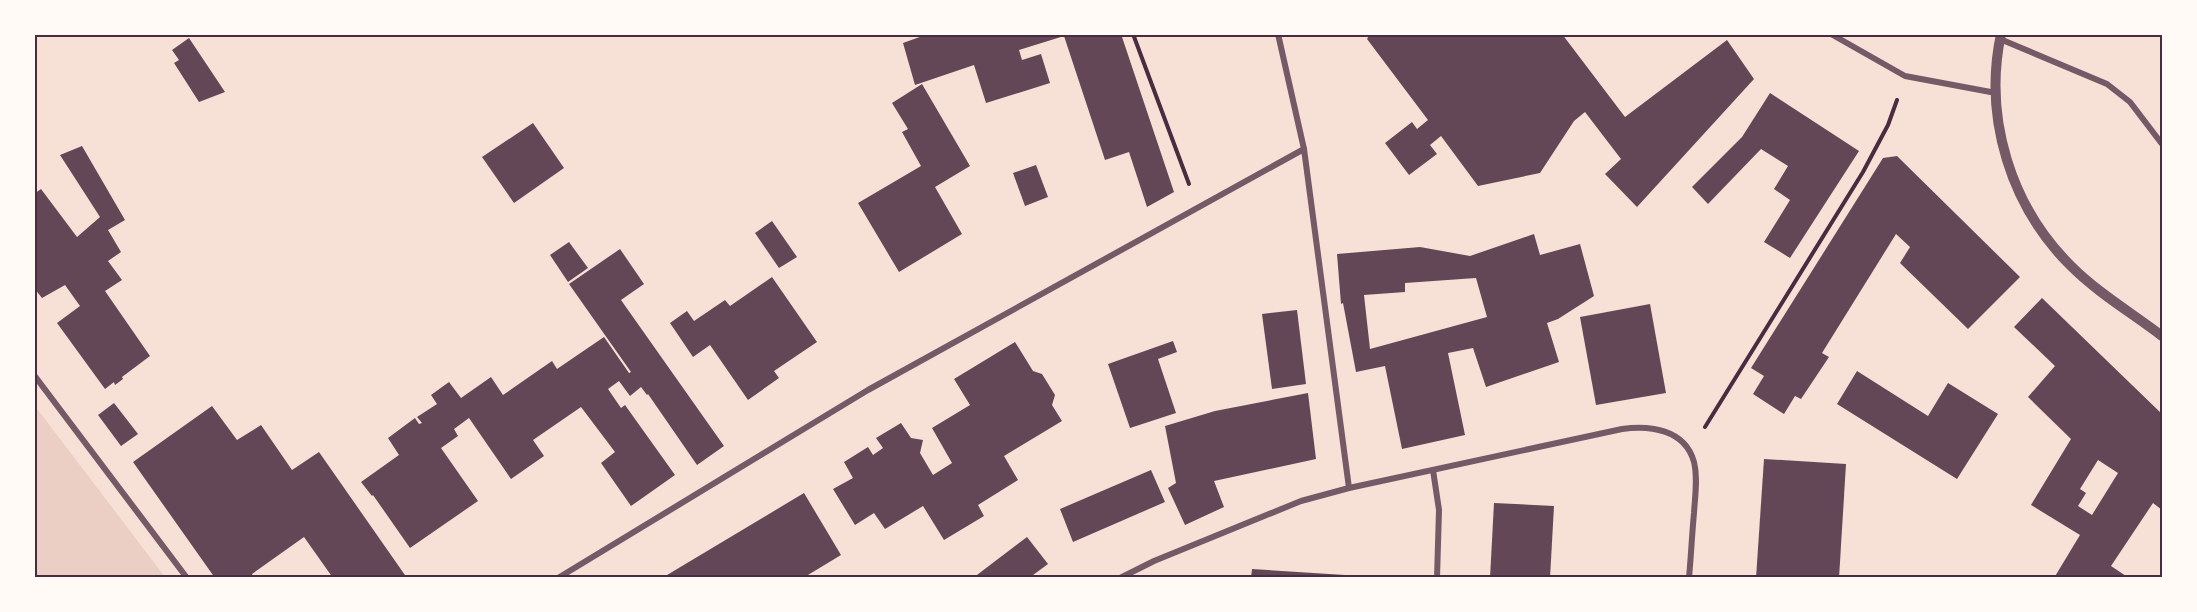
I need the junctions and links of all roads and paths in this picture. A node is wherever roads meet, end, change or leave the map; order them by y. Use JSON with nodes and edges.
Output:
{"nodes":[{"id":1,"x":1133,"y":34,"type":"edge"},
{"id":2,"x":1278,"y":34,"type":"edge"},
{"id":3,"x":1831,"y":34,"type":"edge"},
{"id":4,"x":2001,"y":37,"type":"edge"},
{"id":5,"x":1905,"y":76,"type":"junction"},
{"id":6,"x":1995,"y":93,"type":"junction"},
{"id":7,"x":2163,"y":144,"type":"edge"},
{"id":8,"x":1304,"y":149,"type":"junction"},
{"id":9,"x":1197,"y":207,"type":"junction"},
{"id":10,"x":2163,"y":336,"type":"edge"},
{"id":11,"x":34,"y":375,"type":"edge"},
{"id":12,"x":1690,"y":452,"type":"junction"},
{"id":13,"x":1433,"y":470,"type":"junction"},
{"id":14,"x":1349,"y":488,"type":"junction"},
{"id":15,"x":187,"y":578,"type":"edge"},
{"id":16,"x":558,"y":578,"type":"edge"},
{"id":17,"x":1120,"y":578,"type":"edge"},
{"id":18,"x":1437,"y":578,"type":"edge"},
{"id":19,"x":1689,"y":578,"type":"edge"}],
"edges":[{"from":1,"to":9,"type":"path"},
{"from":2,"to":8,"type":"street"},
{"from":3,"to":5,"type":"street"},
{"from":4,"to":6,"type":"street"},
{"from":4,"to":7,"type":"street"},
{"from":5,"to":6,"type":"street"},
{"from":5,"to":12,"type":"path"},
{"from":6,"to":10,"type":"street"},
{"from":8,"to":9,"type":"street"},
{"from":8,"to":14,"type":"street"},
{"from":9,"to":16,"type":"street"},
{"from":11,"to":15,"type":"street"},
{"from":12,"to":13,"type":"street"},
{"from":12,"to":19,"type":"street"},
{"from":13,"to":14,"type":"street"},
{"from":13,"to":18,"type":"street"},
{"from":14,"to":17,"type":"street"}]}
